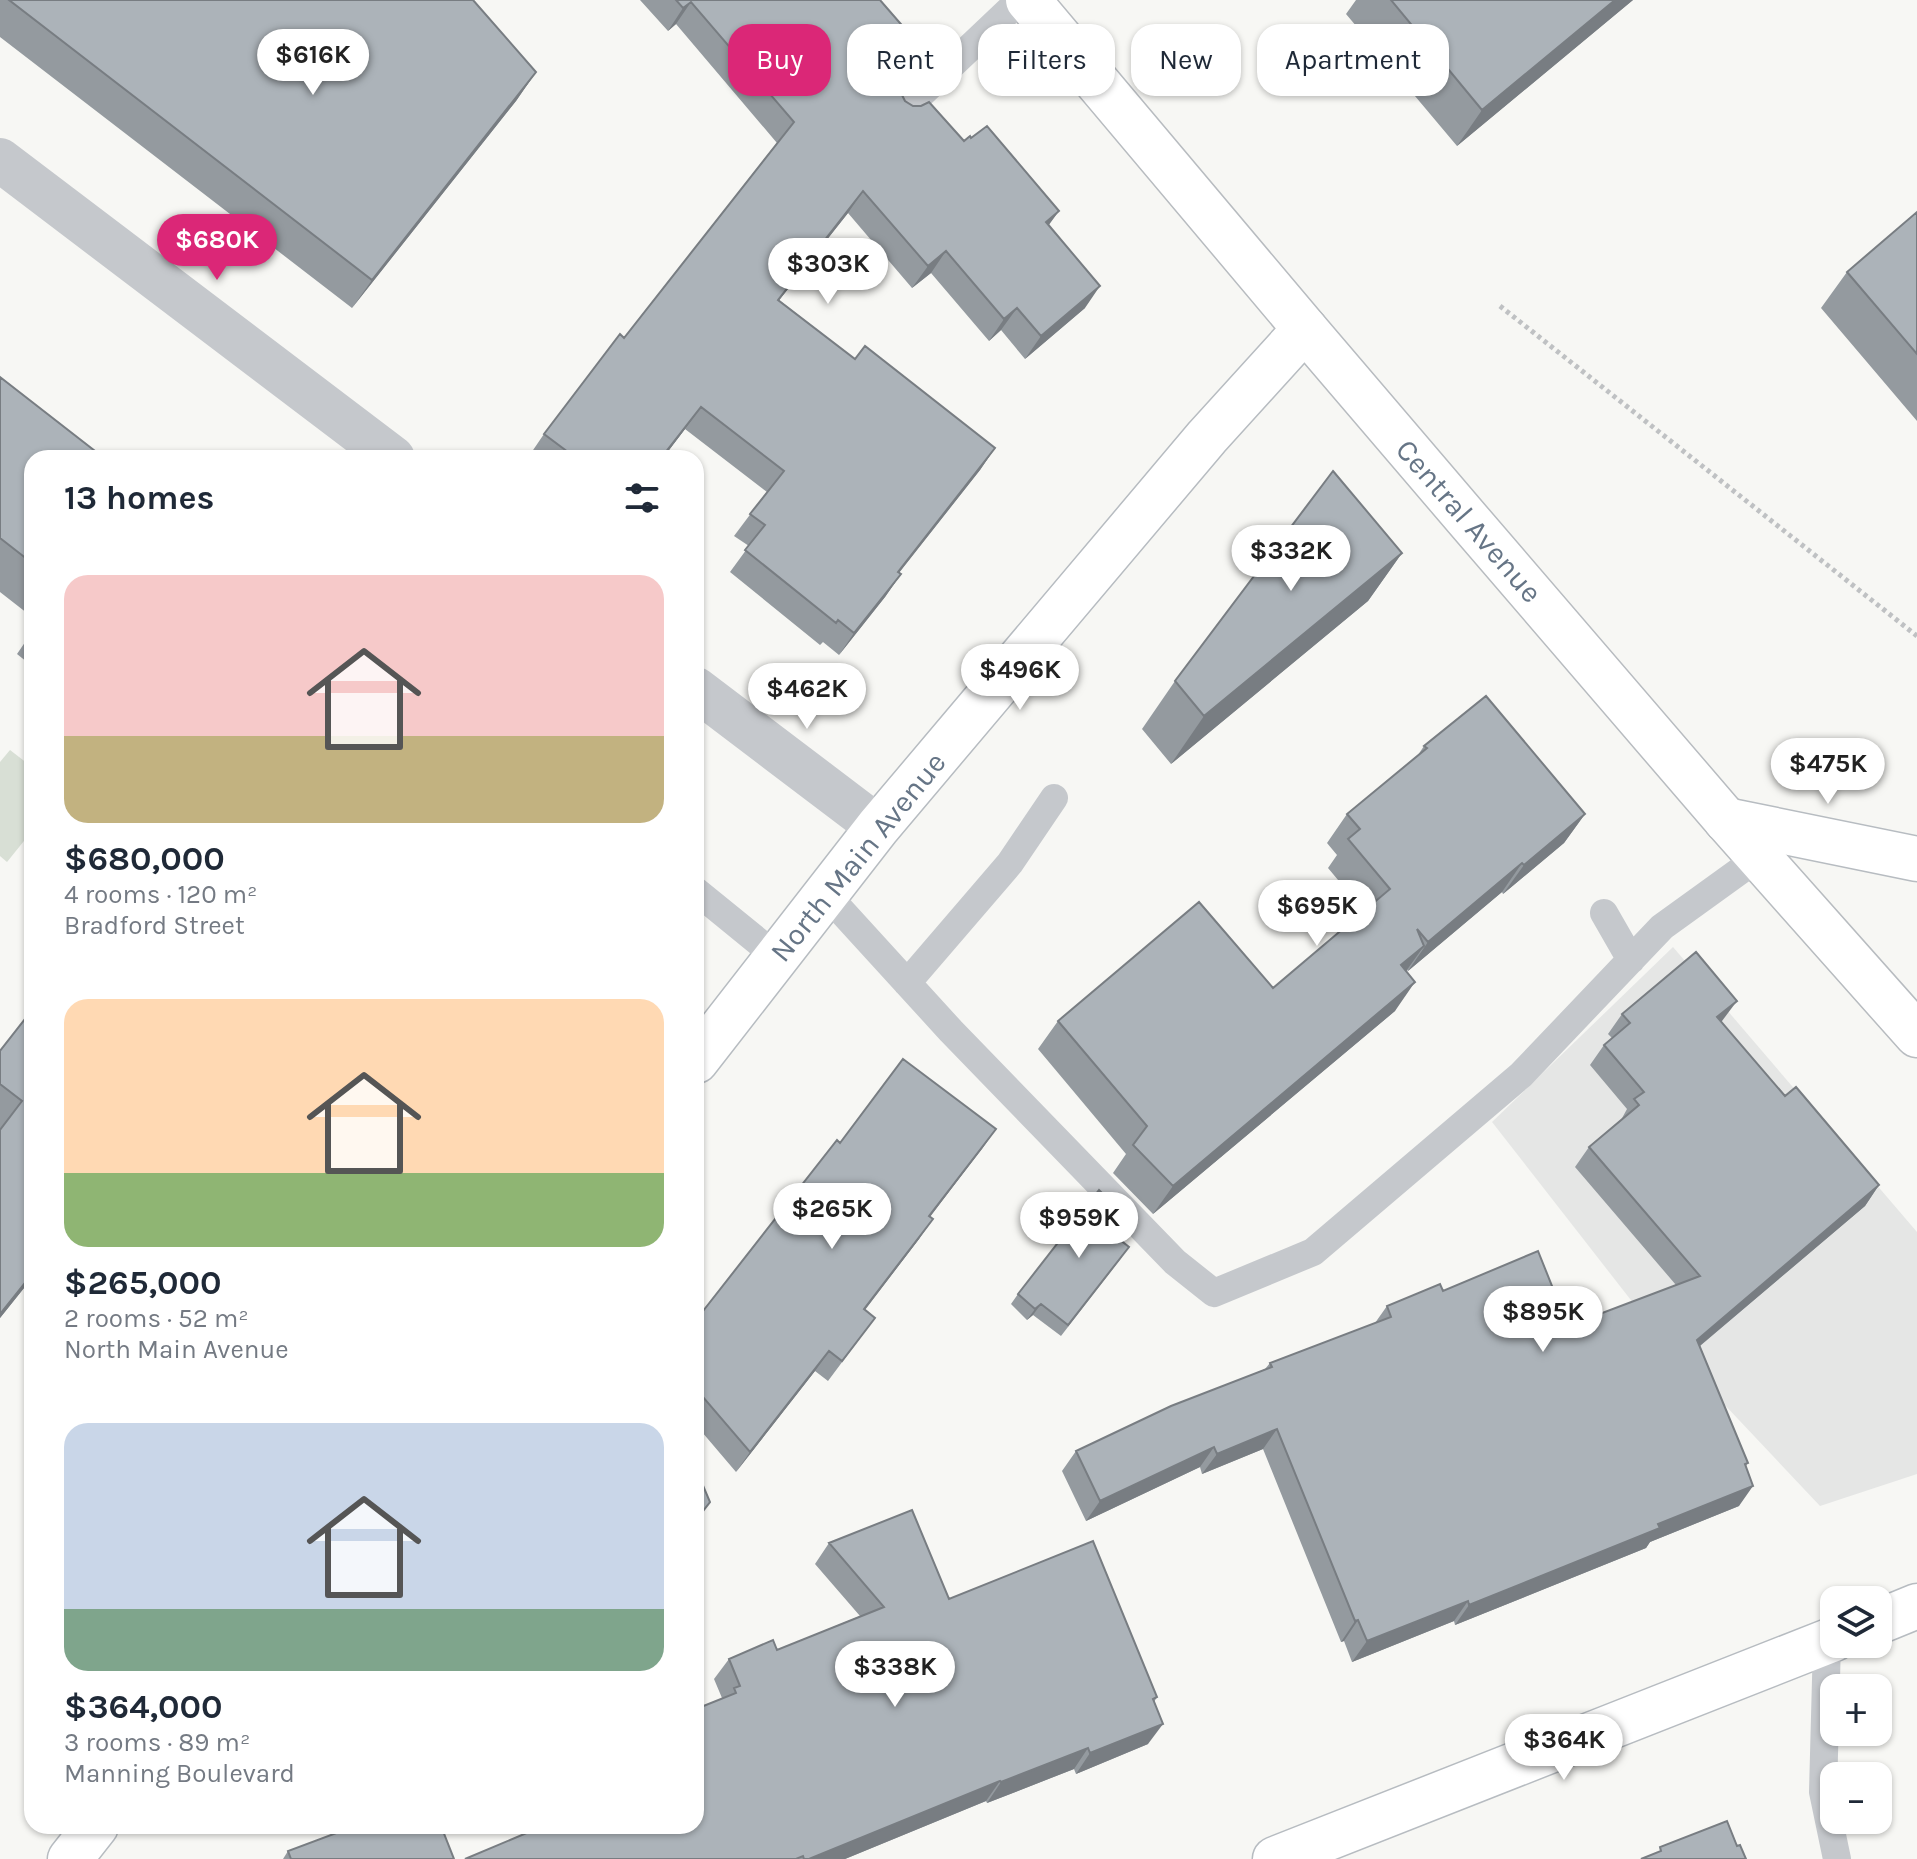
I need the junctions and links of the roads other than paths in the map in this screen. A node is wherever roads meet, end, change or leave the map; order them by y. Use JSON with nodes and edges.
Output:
{"nodes":[{"id":1,"x":1020,"y":0,"type":"edge"},
{"id":2,"x":1028,"y":0,"type":"edge"},
{"id":3,"x":902,"y":112,"type":"edge"},
{"id":4,"x":0,"y":160,"type":"edge"},
{"id":5,"x":1305,"y":329,"type":"junction"},
{"id":6,"x":382,"y":450,"type":"edge"},
{"id":7,"x":704,"y":695,"type":"edge"},
{"id":8,"x":1054,"y":798,"type":"dead end"},
{"id":9,"x":1726,"y":820,"type":"junction"},
{"id":10,"x":878,"y":827,"type":"junction"},
{"id":11,"x":1759,"y":857,"type":"junction"},
{"id":12,"x":1917,"y":859,"type":"edge"},
{"id":13,"x":826,"y":894,"type":"junction"},
{"id":14,"x":704,"y":898,"type":"edge"},
{"id":15,"x":1604,"y":913,"type":"dead end"},
{"id":16,"x":777,"y":957,"type":"junction"},
{"id":17,"x":1631,"y":960,"type":"junction"},
{"id":18,"x":907,"y":983,"type":"junction"},
{"id":19,"x":1917,"y":1035,"type":"edge"},
{"id":20,"x":704,"y":1051,"type":"edge"},
{"id":21,"x":1917,"y":1606,"type":"edge"},
{"id":22,"x":1892,"y":1616,"type":"edge"},
{"id":23,"x":1820,"y":1644,"type":"edge"},
{"id":24,"x":1830,"y":1658,"type":"edge"},
{"id":25,"x":90,"y":1834,"type":"edge"},
{"id":26,"x":70,"y":1859,"type":"edge"},
{"id":27,"x":1275,"y":1859,"type":"edge"},
{"id":28,"x":1837,"y":1859,"type":"edge"}],
"edges":[{"from":1,"to":3,"type":"lane"},
{"from":2,"to":5,"type":"street","name":"Central Avenue"},
{"from":4,"to":6,"type":"street"},
{"from":5,"to":9,"type":"street","name":"Central Avenue"},
{"from":5,"to":10,"type":"street","name":"North Main Avenue"},
{"from":7,"to":10,"type":"street"},
{"from":8,"to":18,"type":"lane"},
{"from":9,"to":11,"type":"street","name":"Central Avenue"},
{"from":9,"to":12,"type":"street"},
{"from":10,"to":13,"type":"street","name":"North Main Avenue"},
{"from":11,"to":17,"type":"lane"},
{"from":11,"to":19,"type":"street","name":"Central Avenue"},
{"from":13,"to":16,"type":"street","name":"North Main Avenue"},
{"from":13,"to":18,"type":"lane"},
{"from":14,"to":16,"type":"lane"},
{"from":15,"to":17,"type":"lane"},
{"from":16,"to":20,"type":"street","name":"North Main Avenue"},
{"from":17,"to":18,"type":"lane"},
{"from":21,"to":22,"type":"street"},
{"from":23,"to":27,"type":"street"},
{"from":24,"to":28,"type":"lane"},
{"from":25,"to":26,"type":"street"}]}
